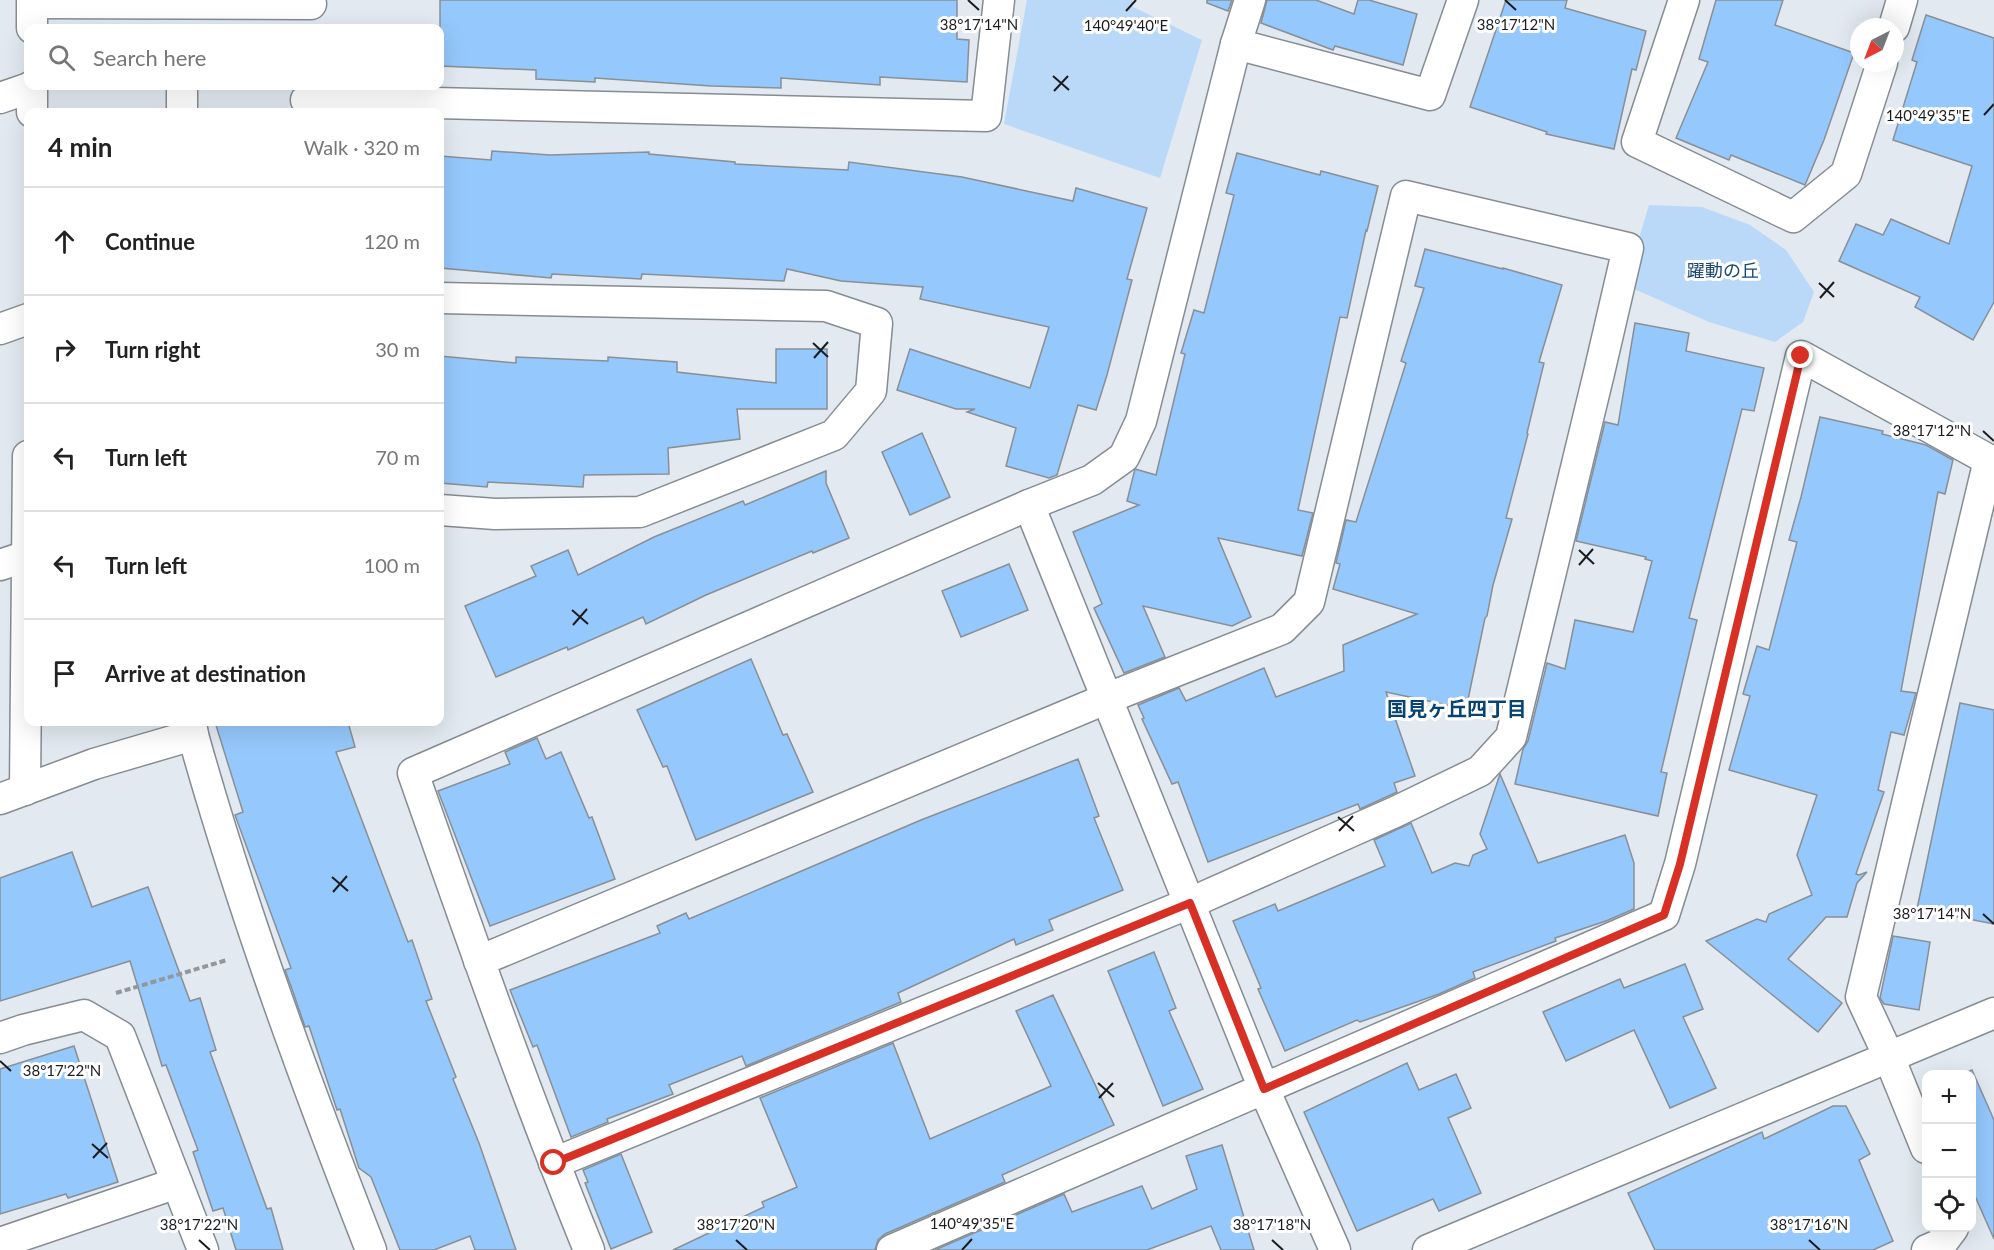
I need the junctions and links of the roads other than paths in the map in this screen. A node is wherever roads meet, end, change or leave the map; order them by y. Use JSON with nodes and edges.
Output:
{"nodes":[{"id":1,"x":999,"y":0,"type":"edge"},
{"id":2,"x":1250,"y":0,"type":"edge"},
{"id":3,"x":1463,"y":0,"type":"edge"},
{"id":4,"x":1684,"y":0,"type":"edge"},
{"id":5,"x":1902,"y":0,"type":"edge"},
{"id":6,"x":32,"y":10,"type":"edge"},
{"id":7,"x":182,"y":11,"type":"edge"},
{"id":8,"x":311,"y":11,"type":"edge"},
{"id":9,"x":1897,"y":18,"type":"edge"},
{"id":10,"x":1236,"y":44,"type":"junction"},
{"id":11,"x":1879,"y":72,"type":"edge"},
{"id":12,"x":182,"y":90,"type":"edge"},
{"id":13,"x":32,"y":95,"type":"edge"},
{"id":14,"x":0,"y":98,"type":"edge"},
{"id":15,"x":306,"y":99,"type":"edge"},
{"id":16,"x":182,"y":108,"type":"edge"},
{"id":17,"x":444,"y":298,"type":"edge"},
{"id":18,"x":24,"y":320,"type":"edge"},
{"id":19,"x":0,"y":328,"type":"edge"},
{"id":20,"x":24,"y":486,"type":"edge"},
{"id":21,"x":1029,"y":505,"type":"junction"},
{"id":22,"x":444,"y":510,"type":"edge"},
{"id":23,"x":14,"y":561,"type":"edge"},
{"id":24,"x":1108,"y":698,"type":"junction"},
{"id":25,"x":192,"y":728,"type":"edge"},
{"id":26,"x":13,"y":794,"type":"edge"},
{"id":27,"x":1190,"y":903,"type":"junction"},
{"id":28,"x":479,"y":961,"type":"junction"},
{"id":29,"x":1994,"y":1013,"type":"edge"},
{"id":30,"x":0,"y":1038,"type":"edge"},
{"id":31,"x":1889,"y":1057,"type":"junction"},
{"id":32,"x":1264,"y":1089,"type":"junction"},
{"id":33,"x":1922,"y":1138,"type":"edge"},
{"id":34,"x":554,"y":1163,"type":"junction"},
{"id":35,"x":177,"y":1183,"type":"junction"},
{"id":36,"x":1949,"y":1232,"type":"edge"},
{"id":37,"x":0,"y":1244,"type":"edge"},
{"id":38,"x":203,"y":1250,"type":"edge"},
{"id":39,"x":371,"y":1250,"type":"edge"},
{"id":40,"x":589,"y":1250,"type":"edge"},
{"id":41,"x":891,"y":1250,"type":"edge"},
{"id":42,"x":1335,"y":1250,"type":"edge"},
{"id":43,"x":1428,"y":1250,"type":"edge"},
{"id":44,"x":1927,"y":1250,"type":"edge"}],
"edges":[{"from":1,"to":15,"type":"street"},
{"from":2,"to":10,"type":"street"},
{"from":3,"to":10,"type":"street"},
{"from":4,"to":11,"type":"street"},
{"from":5,"to":9,"type":"street"},
{"from":6,"to":7,"type":"street"},
{"from":7,"to":8,"type":"street"},
{"from":10,"to":21,"type":"street"},
{"from":12,"to":16,"type":"street"},
{"from":13,"to":14,"type":"street"},
{"from":17,"to":22,"type":"street"},
{"from":18,"to":19,"type":"street"},
{"from":20,"to":23,"type":"street"},
{"from":21,"to":24,"type":"street"},
{"from":21,"to":28,"type":"street"},
{"from":23,"to":26,"type":"street"},
{"from":24,"to":27,"type":"street"},
{"from":24,"to":27,"type":"street"},
{"from":24,"to":28,"type":"street"},
{"from":25,"to":26,"type":"street"},
{"from":25,"to":39,"type":"street"},
{"from":27,"to":32,"type":"street"},
{"from":27,"to":34,"type":"street"},
{"from":28,"to":34,"type":"street"},
{"from":29,"to":31,"type":"street"},
{"from":30,"to":35,"type":"street"},
{"from":31,"to":32,"type":"street"},
{"from":31,"to":33,"type":"street"},
{"from":31,"to":43,"type":"street"},
{"from":32,"to":41,"type":"street"},
{"from":32,"to":42,"type":"street"},
{"from":34,"to":40,"type":"street"},
{"from":35,"to":37,"type":"street"},
{"from":35,"to":38,"type":"street"},
{"from":36,"to":44,"type":"street"}]}
